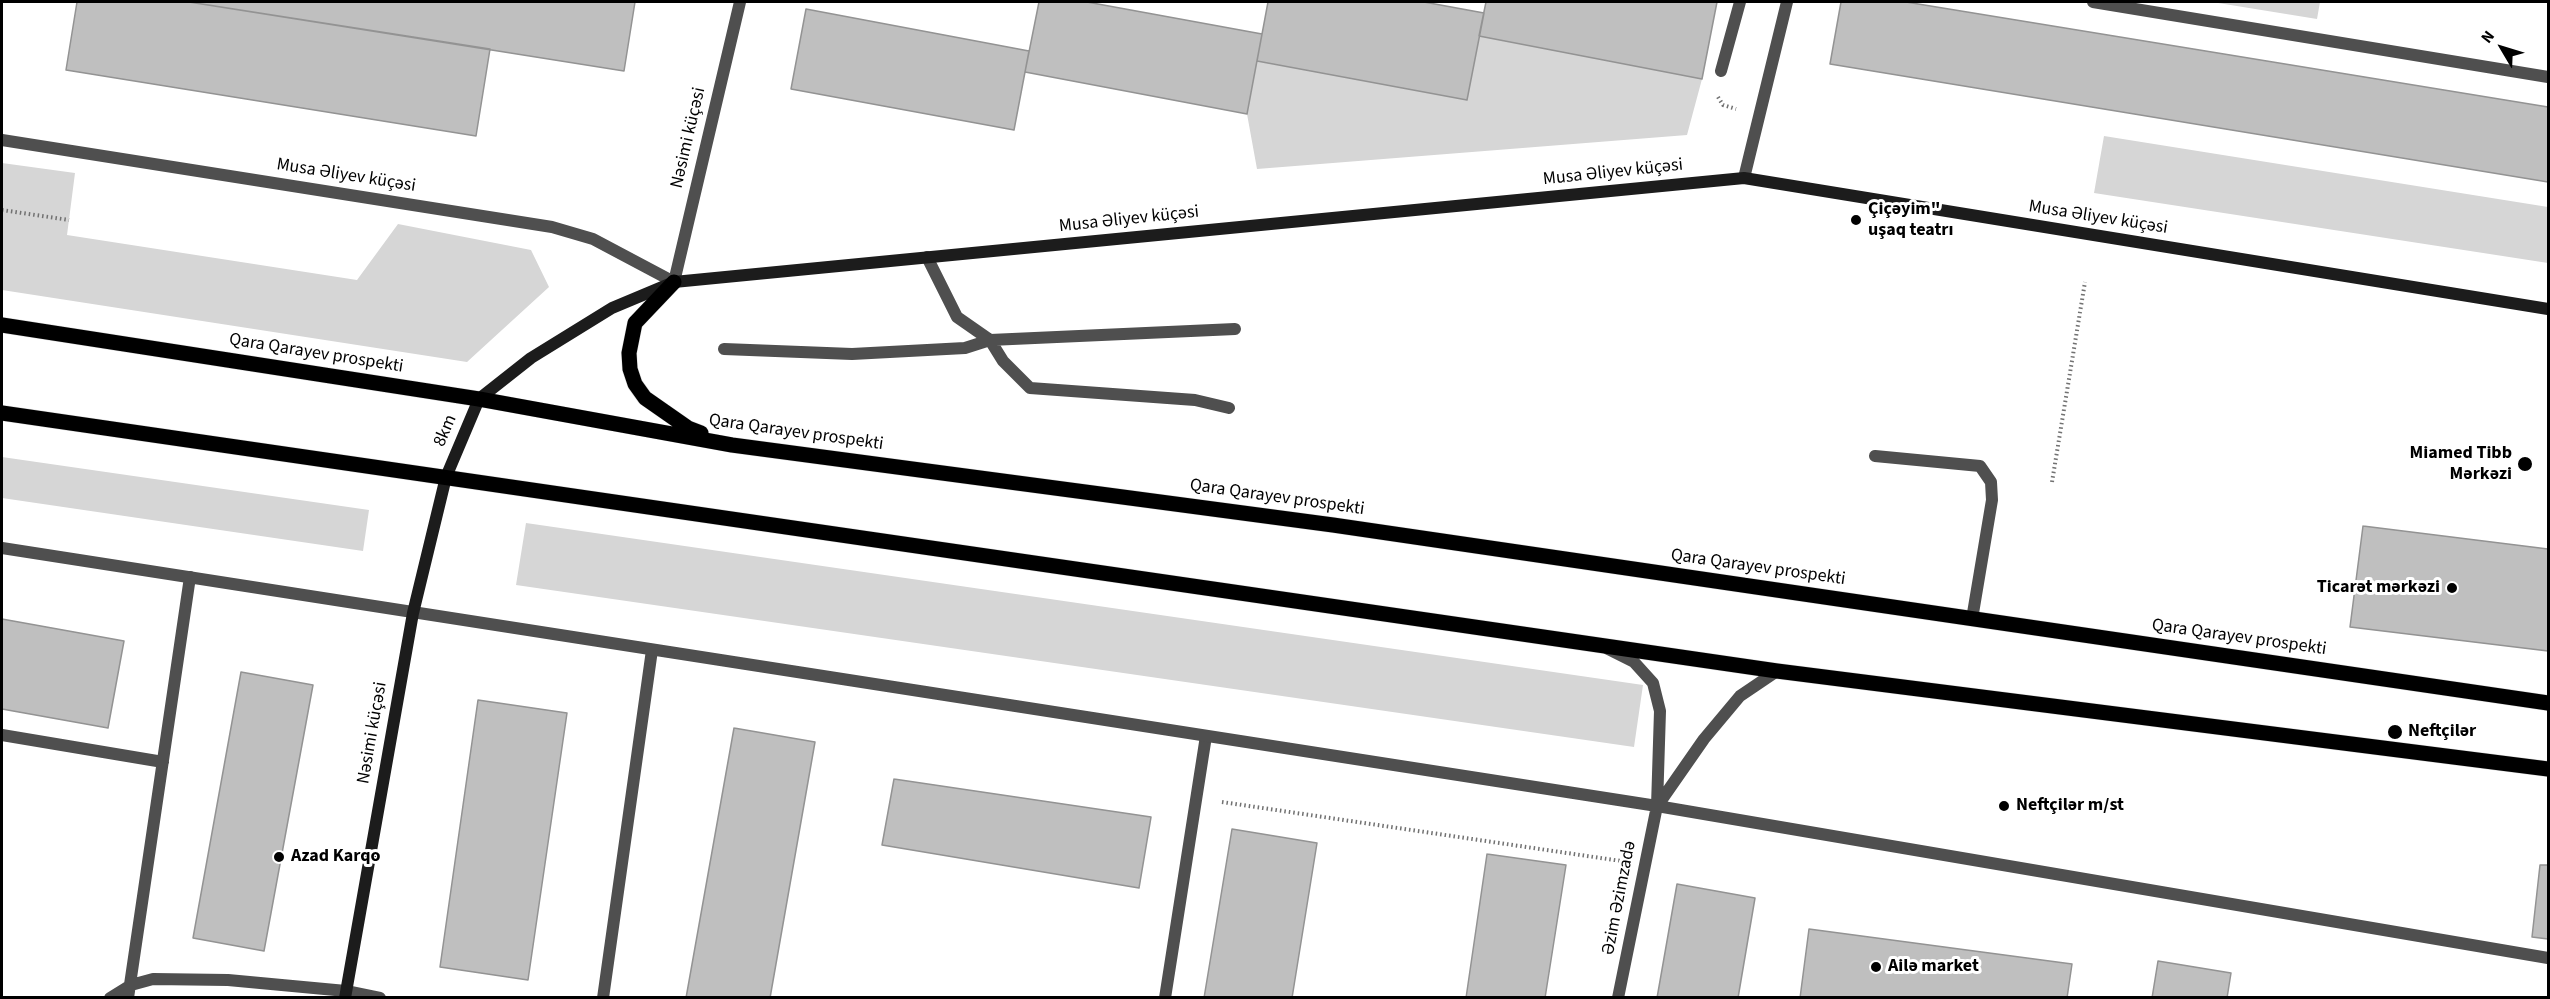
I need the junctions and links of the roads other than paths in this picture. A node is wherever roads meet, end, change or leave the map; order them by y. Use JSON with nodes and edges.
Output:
{"nodes":[{"id":1,"x":740,"y":2,"type":"edge"},
{"id":2,"x":1740,"y":2,"type":"edge"},
{"id":3,"x":1787,"y":2,"type":"edge"},
{"id":4,"x":2093,"y":2,"type":"edge"},
{"id":5,"x":1721,"y":71,"type":"road end"},
{"id":6,"x":2548,"y":77,"type":"edge"},
{"id":7,"x":2,"y":140,"type":"edge"},
{"id":8,"x":1744,"y":178,"type":"junction"},
{"id":9,"x":927,"y":257,"type":"junction"},
{"id":10,"x":674,"y":282,"type":"junction"},
{"id":11,"x":2548,"y":309,"type":"edge"},
{"id":12,"x":2,"y":325,"type":"edge"},
{"id":13,"x":1235,"y":329,"type":"dead end"},
{"id":14,"x":990,"y":340,"type":"junction"},
{"id":15,"x":724,"y":349,"type":"dead end"},
{"id":16,"x":479,"y":399,"type":"junction"},
{"id":17,"x":1229,"y":408,"type":"dead end"},
{"id":18,"x":2,"y":413,"type":"edge"},
{"id":19,"x":732,"y":445,"type":"junction"},
{"id":20,"x":1875,"y":456,"type":"dead end"},
{"id":21,"x":446,"y":477,"type":"junction"},
{"id":22,"x":2,"y":548,"type":"edge"},
{"id":23,"x":190,"y":577,"type":"junction"},
{"id":24,"x":413,"y":613,"type":"junction"},
{"id":25,"x":1972,"y":619,"type":"junction"},
{"id":26,"x":1604,"y":647,"type":"junction"},
{"id":27,"x":652,"y":650,"type":"junction"},
{"id":28,"x":1777,"y":671,"type":"junction"},
{"id":29,"x":2548,"y":703,"type":"edge"},
{"id":30,"x":2,"y":735,"type":"edge"},
{"id":31,"x":1206,"y":736,"type":"junction"},
{"id":32,"x":163,"y":762,"type":"junction"},
{"id":33,"x":2548,"y":769,"type":"edge"},
{"id":34,"x":1657,"y":806,"type":"junction"},
{"id":35,"x":2548,"y":958,"type":"edge"},
{"id":36,"x":130,"y":991,"type":"edge"},
{"id":37,"x":345,"y":994,"type":"edge"},
{"id":38,"x":110,"y":998,"type":"edge"},
{"id":39,"x":380,"y":998,"type":"edge"},
{"id":40,"x":603,"y":998,"type":"edge"},
{"id":41,"x":1165,"y":998,"type":"edge"},
{"id":42,"x":1618,"y":998,"type":"edge"}],
"edges":[{"from":1,"to":10,"type":"street","name":"Nəsimi küçəsi"},
{"from":2,"to":5,"type":"street"},
{"from":3,"to":8,"type":"street"},
{"from":4,"to":6,"type":"street"},
{"from":7,"to":10,"type":"street","name":"Musa Əliyev küçəsi"},
{"from":8,"to":9,"type":"street","name":"Musa Əliyev küçəsi"},
{"from":8,"to":11,"type":"street","name":"Musa Əliyev küçəsi"},
{"from":9,"to":10,"type":"street","name":"Musa Əliyev küçəsi"},
{"from":9,"to":14,"type":"street"},
{"from":10,"to":16,"type":"street","name":"Musa Əliyev küçəsi"},
{"from":10,"to":19,"type":"main road"},
{"from":12,"to":16,"type":"main road","name":"Qara Qarayev prospekti"},
{"from":13,"to":14,"type":"street"},
{"from":14,"to":15,"type":"street"},
{"from":14,"to":17,"type":"street"},
{"from":16,"to":19,"type":"main road","name":"Qara Qarayev prospekti"},
{"from":16,"to":21,"type":"street","name":"8km"},
{"from":18,"to":21,"type":"main road"},
{"from":19,"to":25,"type":"main road","name":"Qara Qarayev prospekti"},
{"from":20,"to":25,"type":"street"},
{"from":21,"to":24,"type":"street","name":"Nəsimi küçəsi"},
{"from":21,"to":26,"type":"main road"},
{"from":22,"to":23,"type":"street"},
{"from":23,"to":24,"type":"street"},
{"from":23,"to":32,"type":"street"},
{"from":24,"to":27,"type":"street"},
{"from":24,"to":37,"type":"street","name":"Nəsimi küçəsi"},
{"from":25,"to":29,"type":"main road","name":"Qara Qarayev prospekti"},
{"from":26,"to":28,"type":"main road"},
{"from":26,"to":34,"type":"street","name":"Əzim Əzimzadə"},
{"from":27,"to":31,"type":"street"},
{"from":27,"to":40,"type":"street"},
{"from":28,"to":33,"type":"main road"},
{"from":28,"to":34,"type":"street"},
{"from":30,"to":32,"type":"street"},
{"from":31,"to":34,"type":"street"},
{"from":31,"to":41,"type":"street"},
{"from":32,"to":36,"type":"street"},
{"from":34,"to":35,"type":"street"},
{"from":34,"to":42,"type":"street","name":"Əzim Əzimzadə"},
{"from":36,"to":37,"type":"street"},
{"from":36,"to":38,"type":"street"},
{"from":37,"to":39,"type":"street"}]}
